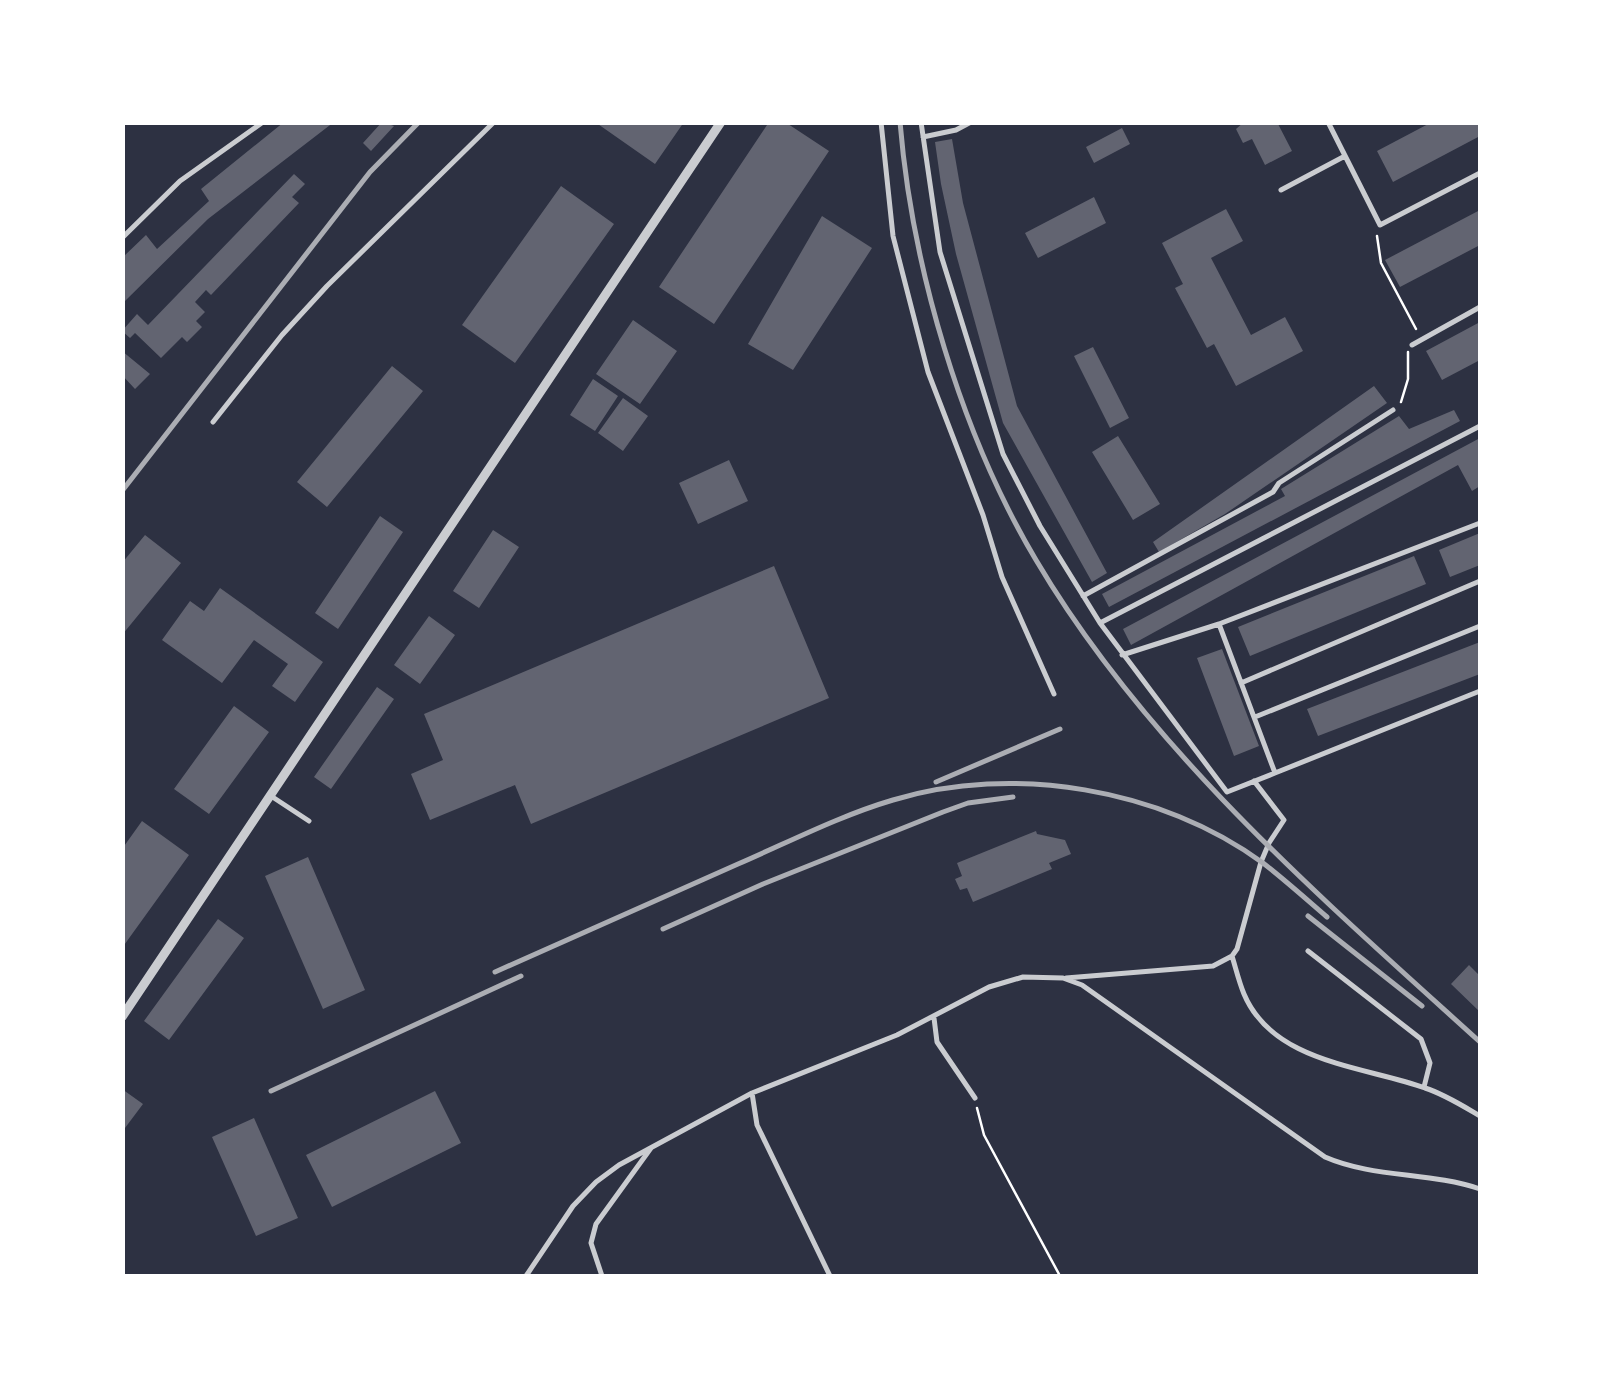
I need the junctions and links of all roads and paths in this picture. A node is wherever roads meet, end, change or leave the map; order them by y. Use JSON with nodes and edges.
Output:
{"nodes":[{"id":1,"x":263,"y":122,"type":"edge"},
{"id":2,"x":494,"y":122,"type":"edge"},
{"id":3,"x":721,"y":122,"type":"edge"},
{"id":4,"x":881,"y":122,"type":"edge"},
{"id":5,"x":920,"y":122,"type":"edge"},
{"id":6,"x":971,"y":122,"type":"edge"},
{"id":7,"x":1328,"y":122,"type":"edge"},
{"id":8,"x":923,"y":136,"type":"junction"},
{"id":9,"x":1345,"y":156,"type":"junction"},
{"id":10,"x":1480,"y":173,"type":"edge"},
{"id":11,"x":1281,"y":190,"type":"dead end"},
{"id":12,"x":1380,"y":225,"type":"junction"},
{"id":13,"x":122,"y":238,"type":"edge"},
{"id":14,"x":1480,"y":307,"type":"edge"},
{"id":15,"x":1421,"y":340,"type":"junction"},
{"id":16,"x":1412,"y":345,"type":"joint"},
{"id":17,"x":1393,"y":410,"type":"joint"},
{"id":18,"x":214,"y":422,"type":"dead end"},
{"id":19,"x":1480,"y":426,"type":"edge"},
{"id":20,"x":1480,"y":523,"type":"edge"},
{"id":21,"x":1480,"y":581,"type":"edge"},
{"id":22,"x":1084,"y":596,"type":"junction"},
{"id":23,"x":1100,"y":623,"type":"junction"},
{"id":24,"x":1219,"y":624,"type":"junction"},
{"id":25,"x":1480,"y":626,"type":"edge"},
{"id":26,"x":1122,"y":656,"type":"junction"},
{"id":27,"x":1241,"y":682,"type":"junction"},
{"id":28,"x":1480,"y":692,"type":"edge"},
{"id":29,"x":1054,"y":694,"type":"dead end"},
{"id":30,"x":1255,"y":717,"type":"junction"},
{"id":31,"x":1275,"y":773,"type":"junction"},
{"id":32,"x":1254,"y":781,"type":"junction"},
{"id":33,"x":271,"y":796,"type":"junction"},
{"id":34,"x":308,"y":821,"type":"dead end"},
{"id":35,"x":1308,"y":951,"type":"dead end"},
{"id":36,"x":1232,"y":956,"type":"junction"},
{"id":37,"x":1062,"y":978,"type":"junction"},
{"id":38,"x":122,"y":1017,"type":"edge"},
{"id":39,"x":934,"y":1018,"type":"junction"},
{"id":40,"x":1424,"y":1087,"type":"junction"},
{"id":41,"x":752,"y":1093,"type":"junction"},
{"id":42,"x":975,"y":1098,"type":"joint"},
{"id":43,"x":1480,"y":1116,"type":"edge"},
{"id":44,"x":653,"y":1146,"type":"junction"},
{"id":45,"x":1480,"y":1189,"type":"edge"},
{"id":46,"x":526,"y":1276,"type":"edge"},
{"id":47,"x":602,"y":1276,"type":"edge"},
{"id":48,"x":830,"y":1276,"type":"edge"},
{"id":49,"x":1060,"y":1276,"type":"edge"}],
"edges":[{"from":1,"to":13,"type":"lane"},
{"from":2,"to":18,"type":"lane"},
{"from":3,"to":33,"type":"street"},
{"from":4,"to":29,"type":"lane"},
{"from":5,"to":8,"type":"lane"},
{"from":6,"to":8,"type":"lane"},
{"from":7,"to":9,"type":"lane"},
{"from":8,"to":22,"type":"lane"},
{"from":9,"to":11,"type":"lane"},
{"from":9,"to":12,"type":"lane"},
{"from":10,"to":12,"type":"lane"},
{"from":12,"to":15,"type":"path"},
{"from":14,"to":15,"type":"lane"},
{"from":15,"to":16,"type":"lane"},
{"from":16,"to":17,"type":"path"},
{"from":17,"to":22,"type":"lane"},
{"from":19,"to":23,"type":"lane"},
{"from":20,"to":24,"type":"lane"},
{"from":21,"to":27,"type":"lane"},
{"from":22,"to":23,"type":"lane"},
{"from":23,"to":26,"type":"lane"},
{"from":24,"to":26,"type":"lane"},
{"from":24,"to":27,"type":"lane"},
{"from":25,"to":30,"type":"lane"},
{"from":26,"to":32,"type":"lane"},
{"from":27,"to":30,"type":"lane"},
{"from":28,"to":31,"type":"lane"},
{"from":30,"to":31,"type":"lane"},
{"from":31,"to":32,"type":"lane"},
{"from":32,"to":36,"type":"lane"},
{"from":33,"to":34,"type":"lane"},
{"from":33,"to":38,"type":"street"},
{"from":35,"to":40,"type":"lane"},
{"from":36,"to":37,"type":"lane"},
{"from":36,"to":40,"type":"lane"},
{"from":37,"to":39,"type":"lane"},
{"from":37,"to":45,"type":"lane"},
{"from":39,"to":41,"type":"lane"},
{"from":39,"to":42,"type":"lane"},
{"from":40,"to":43,"type":"lane"},
{"from":41,"to":44,"type":"lane"},
{"from":41,"to":48,"type":"lane"},
{"from":42,"to":49,"type":"path"},
{"from":44,"to":46,"type":"lane"},
{"from":44,"to":47,"type":"lane"}]}
